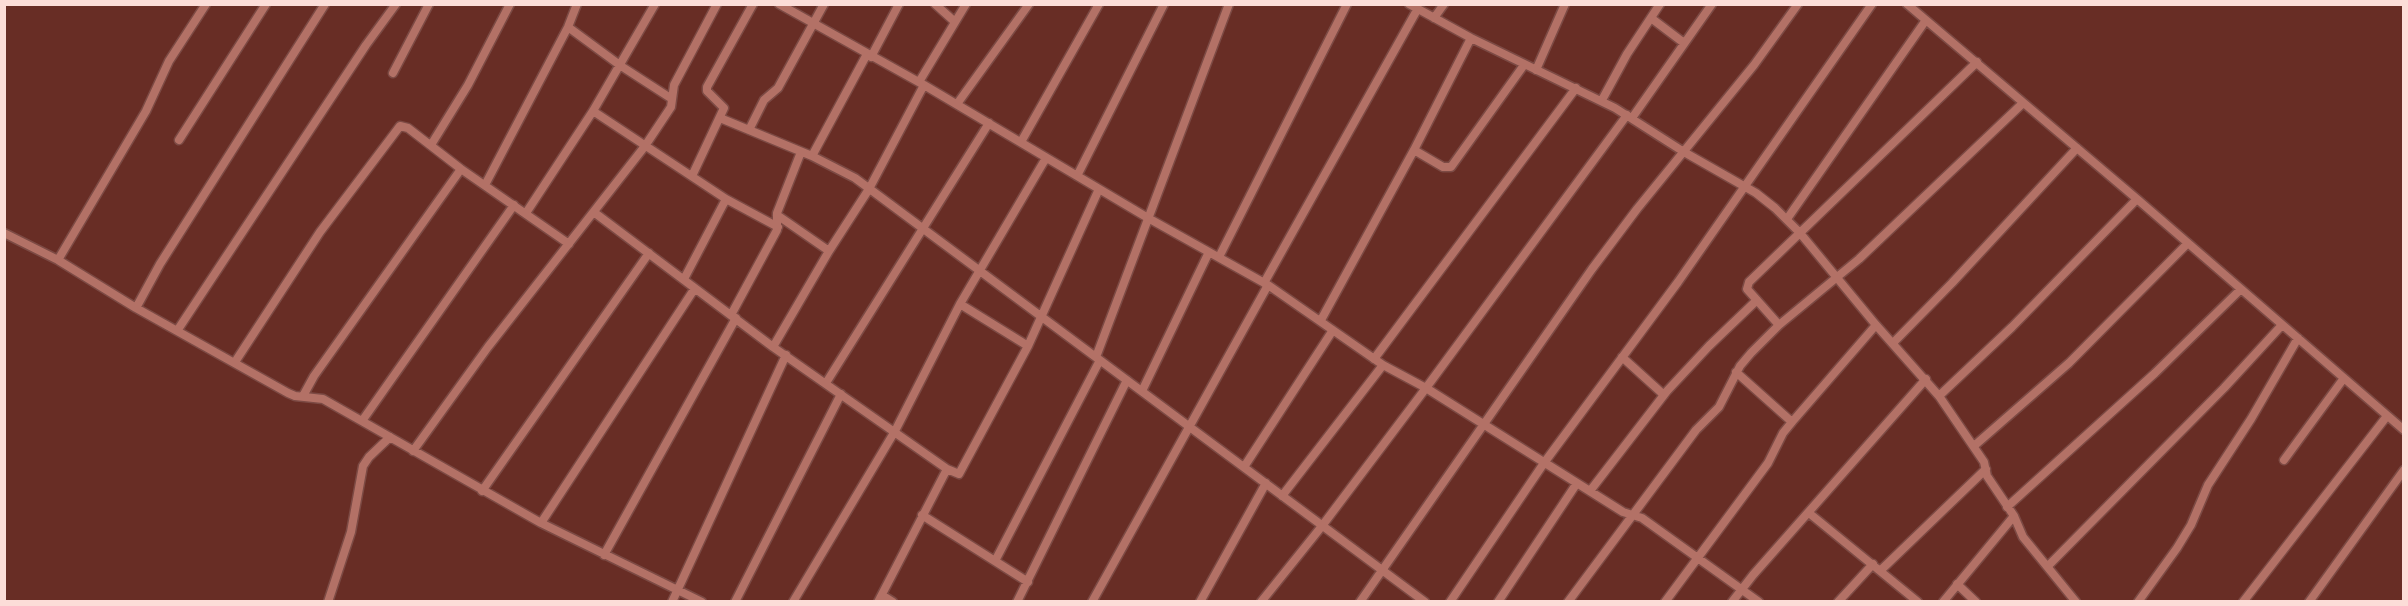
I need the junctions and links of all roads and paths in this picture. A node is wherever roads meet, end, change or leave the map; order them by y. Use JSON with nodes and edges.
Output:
{"nodes":[{"id":1,"x":206,"y":4,"type":"edge"},
{"id":2,"x":266,"y":4,"type":"edge"},
{"id":3,"x":325,"y":4,"type":"edge"},
{"id":4,"x":396,"y":4,"type":"edge"},
{"id":5,"x":510,"y":4,"type":"edge"},
{"id":6,"x":577,"y":4,"type":"edge"},
{"id":7,"x":655,"y":4,"type":"edge"},
{"id":8,"x":717,"y":4,"type":"edge"},
{"id":9,"x":753,"y":4,"type":"edge"},
{"id":10,"x":779,"y":4,"type":"edge"},
{"id":11,"x":824,"y":4,"type":"edge"},
{"id":12,"x":899,"y":4,"type":"edge"},
{"id":13,"x":936,"y":4,"type":"edge"},
{"id":14,"x":966,"y":4,"type":"edge"},
{"id":15,"x":1029,"y":4,"type":"edge"},
{"id":16,"x":1099,"y":4,"type":"edge"},
{"id":17,"x":1164,"y":4,"type":"edge"},
{"id":18,"x":1229,"y":4,"type":"edge"},
{"id":19,"x":1347,"y":4,"type":"edge"},
{"id":20,"x":1409,"y":4,"type":"edge"},
{"id":21,"x":1444,"y":4,"type":"edge"},
{"id":22,"x":1565,"y":4,"type":"edge"},
{"id":23,"x":1660,"y":4,"type":"edge"},
{"id":24,"x":1712,"y":4,"type":"edge"},
{"id":25,"x":1798,"y":4,"type":"edge"},
{"id":26,"x":1872,"y":4,"type":"edge"},
{"id":27,"x":1907,"y":4,"type":"edge"},
{"id":28,"x":428,"y":5,"type":"edge"},
{"id":29,"x":1417,"y":10,"type":"junction"},
{"id":30,"x":1434,"y":18,"type":"junction"},
{"id":31,"x":1651,"y":18,"type":"junction"},
{"id":32,"x":1926,"y":20,"type":"junction"},
{"id":33,"x":955,"y":22,"type":"junction"},
{"id":34,"x":815,"y":24,"type":"junction"},
{"id":35,"x":568,"y":27,"type":"junction"},
{"id":36,"x":1471,"y":38,"type":"junction"},
{"id":37,"x":1684,"y":43,"type":"junction"},
{"id":38,"x":869,"y":56,"type":"junction"},
{"id":39,"x":1977,"y":62,"type":"junction"},
{"id":40,"x":1524,"y":65,"type":"junction"},
{"id":41,"x":621,"y":66,"type":"junction"},
{"id":42,"x":1536,"y":69,"type":"junction"},
{"id":43,"x":393,"y":73,"type":"dead end"},
{"id":44,"x":922,"y":84,"type":"junction"},
{"id":45,"x":1576,"y":88,"type":"junction"},
{"id":46,"x":672,"y":99,"type":"junction"},
{"id":47,"x":1602,"y":100,"type":"junction"},
{"id":48,"x":2023,"y":103,"type":"junction"},
{"id":49,"x":957,"y":104,"type":"junction"},
{"id":50,"x":593,"y":111,"type":"junction"},
{"id":51,"x":1629,"y":117,"type":"junction"},
{"id":52,"x":720,"y":118,"type":"junction"},
{"id":53,"x":989,"y":123,"type":"junction"},
{"id":54,"x":749,"y":130,"type":"junction"},
{"id":55,"x":179,"y":140,"type":"dead end"},
{"id":56,"x":1021,"y":142,"type":"junction"},
{"id":57,"x":430,"y":145,"type":"junction"},
{"id":58,"x":645,"y":146,"type":"junction"},
{"id":59,"x":2077,"y":148,"type":"junction"},
{"id":60,"x":1414,"y":150,"type":"junction"},
{"id":61,"x":801,"y":152,"type":"junction"},
{"id":62,"x":1684,"y":152,"type":"junction"},
{"id":63,"x":812,"y":156,"type":"junction"},
{"id":64,"x":1046,"y":158,"type":"junction"},
{"id":65,"x":461,"y":169,"type":"junction"},
{"id":66,"x":692,"y":176,"type":"junction"},
{"id":67,"x":1077,"y":176,"type":"junction"},
{"id":68,"x":485,"y":185,"type":"junction"},
{"id":69,"x":1743,"y":187,"type":"junction"},
{"id":70,"x":869,"y":189,"type":"junction"},
{"id":71,"x":1099,"y":189,"type":"junction"},
{"id":72,"x":726,"y":199,"type":"junction"},
{"id":73,"x":2137,"y":199,"type":"junction"},
{"id":74,"x":514,"y":205,"type":"junction"},
{"id":75,"x":526,"y":213,"type":"junction"},
{"id":76,"x":595,"y":213,"type":"junction"},
{"id":77,"x":777,"y":215,"type":"junction"},
{"id":78,"x":1148,"y":218,"type":"junction"},
{"id":79,"x":1787,"y":219,"type":"junction"},
{"id":80,"x":778,"y":227,"type":"junction"},
{"id":81,"x":922,"y":229,"type":"junction"},
{"id":82,"x":18,"y":231,"type":"dead end"},
{"id":83,"x":4,"y":233,"type":"edge"},
{"id":84,"x":1800,"y":233,"type":"junction"},
{"id":85,"x":19,"y":240,"type":"junction"},
{"id":86,"x":2188,"y":243,"type":"junction"},
{"id":87,"x":569,"y":244,"type":"junction"},
{"id":88,"x":829,"y":252,"type":"junction"},
{"id":89,"x":1209,"y":252,"type":"junction"},
{"id":90,"x":649,"y":253,"type":"junction"},
{"id":91,"x":1219,"y":257,"type":"junction"},
{"id":92,"x":58,"y":260,"type":"junction"},
{"id":93,"x":979,"y":271,"type":"junction"},
{"id":94,"x":1836,"y":278,"type":"junction"},
{"id":95,"x":684,"y":279,"type":"junction"},
{"id":96,"x":1266,"y":284,"type":"junction"},
{"id":97,"x":695,"y":288,"type":"junction"},
{"id":98,"x":2241,"y":289,"type":"junction"},
{"id":99,"x":1757,"y":300,"type":"junction"},
{"id":100,"x":960,"y":304,"type":"junction"},
{"id":101,"x":136,"y":308,"type":"junction"},
{"id":102,"x":1040,"y":316,"type":"junction"},
{"id":103,"x":733,"y":317,"type":"junction"},
{"id":104,"x":1321,"y":320,"type":"junction"},
{"id":105,"x":1779,"y":324,"type":"junction"},
{"id":106,"x":1876,"y":324,"type":"junction"},
{"id":107,"x":2282,"y":325,"type":"junction"},
{"id":108,"x":1333,"y":330,"type":"junction"},
{"id":109,"x":177,"y":331,"type":"junction"},
{"id":110,"x":2298,"y":338,"type":"junction"},
{"id":111,"x":1893,"y":343,"type":"junction"},
{"id":112,"x":773,"y":346,"type":"junction"},
{"id":113,"x":1028,"y":346,"type":"junction"},
{"id":114,"x":786,"y":355,"type":"junction"},
{"id":115,"x":1622,"y":357,"type":"junction"},
{"id":116,"x":1098,"y":359,"type":"junction"},
{"id":117,"x":1374,"y":359,"type":"junction"},
{"id":118,"x":235,"y":362,"type":"junction"},
{"id":119,"x":1383,"y":365,"type":"junction"},
{"id":120,"x":1737,"y":372,"type":"junction"},
{"id":121,"x":2344,"y":378,"type":"junction"},
{"id":122,"x":1926,"y":379,"type":"junction"},
{"id":123,"x":1127,"y":380,"type":"junction"},
{"id":124,"x":826,"y":383,"type":"junction"},
{"id":125,"x":1426,"y":388,"type":"junction"},
{"id":126,"x":1142,"y":391,"type":"junction"},
{"id":127,"x":841,"y":394,"type":"junction"},
{"id":128,"x":1664,"y":394,"type":"junction"},
{"id":129,"x":303,"y":396,"type":"junction"},
{"id":130,"x":1939,"y":396,"type":"junction"},
{"id":131,"x":2387,"y":416,"type":"junction"},
{"id":132,"x":362,"y":421,"type":"junction"},
{"id":133,"x":1792,"y":422,"type":"junction"},
{"id":134,"x":1484,"y":425,"type":"junction"},
{"id":135,"x":1190,"y":427,"type":"junction"},
{"id":136,"x":2403,"y":430,"type":"edge"},
{"id":137,"x":895,"y":431,"type":"junction"},
{"id":138,"x":390,"y":437,"type":"junction"},
{"id":139,"x":1974,"y":446,"type":"junction"},
{"id":140,"x":412,"y":451,"type":"junction"},
{"id":141,"x":2284,"y":460,"type":"dead end"},
{"id":142,"x":1544,"y":463,"type":"junction"},
{"id":143,"x":1244,"y":466,"type":"junction"},
{"id":144,"x":1986,"y":469,"type":"junction"},
{"id":145,"x":947,"y":470,"type":"junction"},
{"id":146,"x":2403,"y":470,"type":"edge"},
{"id":147,"x":1266,"y":483,"type":"junction"},
{"id":148,"x":1577,"y":483,"type":"junction"},
{"id":149,"x":482,"y":490,"type":"junction"},
{"id":150,"x":1590,"y":491,"type":"junction"},
{"id":151,"x":1282,"y":496,"type":"junction"},
{"id":152,"x":2007,"y":507,"type":"junction"},
{"id":153,"x":1809,"y":513,"type":"junction"},
{"id":154,"x":1632,"y":514,"type":"junction"},
{"id":155,"x":922,"y":515,"type":"junction"},
{"id":156,"x":2014,"y":516,"type":"junction"},
{"id":157,"x":541,"y":524,"type":"junction"},
{"id":158,"x":1322,"y":526,"type":"junction"},
{"id":159,"x":604,"y":555,"type":"junction"},
{"id":160,"x":1698,"y":557,"type":"junction"},
{"id":161,"x":995,"y":561,"type":"junction"},
{"id":162,"x":1873,"y":564,"type":"junction"},
{"id":163,"x":2048,"y":566,"type":"junction"},
{"id":164,"x":1381,"y":570,"type":"junction"},
{"id":165,"x":1881,"y":570,"type":"junction"},
{"id":166,"x":1028,"y":582,"type":"junction"},
{"id":167,"x":1957,"y":584,"type":"junction"},
{"id":168,"x":676,"y":589,"type":"junction"},
{"id":169,"x":1742,"y":590,"type":"junction"},
{"id":170,"x":880,"y":598,"type":"edge"},
{"id":171,"x":2072,"y":600,"type":"edge"},
{"id":172,"x":328,"y":602,"type":"edge"},
{"id":173,"x":672,"y":602,"type":"edge"},
{"id":174,"x":702,"y":602,"type":"edge"},
{"id":175,"x":735,"y":602,"type":"edge"},
{"id":176,"x":793,"y":602,"type":"edge"},
{"id":177,"x":893,"y":602,"type":"edge"},
{"id":178,"x":1017,"y":602,"type":"edge"},
{"id":179,"x":1092,"y":602,"type":"edge"},
{"id":180,"x":1200,"y":602,"type":"edge"},
{"id":181,"x":1261,"y":602,"type":"edge"},
{"id":182,"x":1360,"y":602,"type":"edge"},
{"id":183,"x":1425,"y":602,"type":"edge"},
{"id":184,"x":1450,"y":602,"type":"edge"},
{"id":185,"x":1498,"y":602,"type":"edge"},
{"id":186,"x":1568,"y":602,"type":"edge"},
{"id":187,"x":1665,"y":602,"type":"edge"},
{"id":188,"x":1732,"y":602,"type":"edge"},
{"id":189,"x":1759,"y":602,"type":"edge"},
{"id":190,"x":1838,"y":602,"type":"edge"},
{"id":191,"x":1918,"y":602,"type":"edge"},
{"id":192,"x":1943,"y":602,"type":"edge"},
{"id":193,"x":1976,"y":602,"type":"edge"},
{"id":194,"x":2138,"y":602,"type":"edge"},
{"id":195,"x":2243,"y":602,"type":"edge"},
{"id":196,"x":2309,"y":602,"type":"edge"}],
"edges":[{"from":1,"to":92,"type":"street"},
{"from":2,"to":55,"type":"street"},
{"from":3,"to":101,"type":"street"},
{"from":4,"to":109,"type":"street"},
{"from":5,"to":57,"type":"street"},
{"from":6,"to":35,"type":"street"},
{"from":7,"to":41,"type":"street"},
{"from":8,"to":46,"type":"street"},
{"from":9,"to":52,"type":"street"},
{"from":10,"to":34,"type":"street"},
{"from":11,"to":34,"type":"street"},
{"from":12,"to":38,"type":"street"},
{"from":13,"to":33,"type":"street"},
{"from":14,"to":33,"type":"street"},
{"from":15,"to":49,"type":"street"},
{"from":16,"to":56,"type":"street"},
{"from":17,"to":67,"type":"street"},
{"from":18,"to":78,"type":"street"},
{"from":19,"to":91,"type":"street"},
{"from":20,"to":29,"type":"street"},
{"from":21,"to":30,"type":"street"},
{"from":22,"to":42,"type":"street"},
{"from":23,"to":31,"type":"street"},
{"from":24,"to":37,"type":"street"},
{"from":25,"to":62,"type":"street"},
{"from":26,"to":69,"type":"street"},
{"from":27,"to":32,"type":"street"},
{"from":28,"to":43,"type":"street"},
{"from":29,"to":30,"type":"street"},
{"from":29,"to":96,"type":"street"},
{"from":30,"to":36,"type":"street"},
{"from":31,"to":37,"type":"street"},
{"from":31,"to":47,"type":"street"},
{"from":32,"to":39,"type":"street"},
{"from":32,"to":79,"type":"street"},
{"from":33,"to":44,"type":"street"},
{"from":34,"to":38,"type":"street"},
{"from":34,"to":54,"type":"street"},
{"from":35,"to":41,"type":"street"},
{"from":35,"to":68,"type":"street"},
{"from":36,"to":40,"type":"street"},
{"from":36,"to":60,"type":"street"},
{"from":37,"to":51,"type":"street"},
{"from":38,"to":44,"type":"street"},
{"from":38,"to":63,"type":"street"},
{"from":39,"to":48,"type":"street"},
{"from":39,"to":84,"type":"street"},
{"from":40,"to":42,"type":"street"},
{"from":40,"to":60,"type":"street"},
{"from":41,"to":46,"type":"street"},
{"from":41,"to":50,"type":"street"},
{"from":42,"to":45,"type":"street"},
{"from":44,"to":49,"type":"street"},
{"from":44,"to":70,"type":"street"},
{"from":45,"to":47,"type":"street"},
{"from":45,"to":117,"type":"street"},
{"from":46,"to":58,"type":"street"},
{"from":47,"to":51,"type":"street"},
{"from":48,"to":59,"type":"street"},
{"from":48,"to":94,"type":"street"},
{"from":49,"to":53,"type":"street"},
{"from":50,"to":58,"type":"street"},
{"from":50,"to":75,"type":"street"},
{"from":51,"to":62,"type":"street"},
{"from":51,"to":125,"type":"street"},
{"from":52,"to":54,"type":"street"},
{"from":52,"to":66,"type":"street"},
{"from":53,"to":56,"type":"street"},
{"from":53,"to":81,"type":"street"},
{"from":54,"to":61,"type":"street"},
{"from":56,"to":64,"type":"street"},
{"from":57,"to":65,"type":"street"},
{"from":57,"to":118,"type":"street"},
{"from":58,"to":66,"type":"street"},
{"from":58,"to":76,"type":"street"},
{"from":59,"to":73,"type":"street"},
{"from":59,"to":111,"type":"street"},
{"from":60,"to":104,"type":"street"},
{"from":61,"to":63,"type":"street"},
{"from":61,"to":77,"type":"street"},
{"from":62,"to":69,"type":"street"},
{"from":62,"to":134,"type":"street"},
{"from":63,"to":70,"type":"street"},
{"from":64,"to":67,"type":"street"},
{"from":64,"to":93,"type":"street"},
{"from":65,"to":68,"type":"street"},
{"from":65,"to":129,"type":"street"},
{"from":66,"to":72,"type":"street"},
{"from":67,"to":71,"type":"street"},
{"from":68,"to":74,"type":"street"},
{"from":69,"to":79,"type":"street"},
{"from":69,"to":115,"type":"street"},
{"from":70,"to":81,"type":"street"},
{"from":70,"to":88,"type":"street"},
{"from":71,"to":78,"type":"street"},
{"from":71,"to":102,"type":"street"},
{"from":72,"to":80,"type":"street"},
{"from":72,"to":95,"type":"street"},
{"from":73,"to":86,"type":"street"},
{"from":73,"to":130,"type":"street"},
{"from":74,"to":75,"type":"street"},
{"from":74,"to":132,"type":"street"},
{"from":75,"to":87,"type":"street"},
{"from":76,"to":87,"type":"street"},
{"from":76,"to":90,"type":"street"},
{"from":77,"to":80,"type":"street"},
{"from":77,"to":88,"type":"street"},
{"from":78,"to":89,"type":"street"},
{"from":78,"to":116,"type":"street"},
{"from":79,"to":84,"type":"street"},
{"from":80,"to":103,"type":"street"},
{"from":81,"to":93,"type":"street"},
{"from":81,"to":124,"type":"street"},
{"from":82,"to":85,"type":"street"},
{"from":83,"to":85,"type":"street"},
{"from":84,"to":94,"type":"street"},
{"from":84,"to":99,"type":"street"},
{"from":85,"to":92,"type":"street"},
{"from":86,"to":98,"type":"street"},
{"from":86,"to":139,"type":"street"},
{"from":87,"to":140,"type":"street"},
{"from":88,"to":112,"type":"street"},
{"from":89,"to":91,"type":"street"},
{"from":89,"to":126,"type":"street"},
{"from":90,"to":95,"type":"street"},
{"from":90,"to":149,"type":"street"},
{"from":91,"to":96,"type":"street"},
{"from":92,"to":101,"type":"street"},
{"from":93,"to":100,"type":"street"},
{"from":93,"to":102,"type":"street"},
{"from":94,"to":105,"type":"street"},
{"from":94,"to":106,"type":"street"},
{"from":95,"to":97,"type":"street"},
{"from":96,"to":104,"type":"street"},
{"from":96,"to":135,"type":"street"},
{"from":97,"to":103,"type":"street"},
{"from":97,"to":157,"type":"street"},
{"from":98,"to":107,"type":"street"},
{"from":98,"to":152,"type":"street"},
{"from":99,"to":105,"type":"street"},
{"from":99,"to":128,"type":"street"},
{"from":100,"to":113,"type":"street"},
{"from":100,"to":137,"type":"street"},
{"from":101,"to":109,"type":"street"},
{"from":102,"to":113,"type":"street"},
{"from":102,"to":116,"type":"street"},
{"from":103,"to":112,"type":"street"},
{"from":103,"to":159,"type":"street"},
{"from":104,"to":108,"type":"street"},
{"from":105,"to":120,"type":"street"},
{"from":106,"to":111,"type":"street"},
{"from":106,"to":133,"type":"street"},
{"from":107,"to":110,"type":"street"},
{"from":107,"to":163,"type":"street"},
{"from":108,"to":117,"type":"street"},
{"from":108,"to":143,"type":"street"},
{"from":109,"to":118,"type":"street"},
{"from":110,"to":121,"type":"street"},
{"from":110,"to":194,"type":"street"},
{"from":111,"to":122,"type":"street"},
{"from":112,"to":114,"type":"street"},
{"from":113,"to":145,"type":"street"},
{"from":114,"to":124,"type":"street"},
{"from":114,"to":168,"type":"street"},
{"from":115,"to":128,"type":"street"},
{"from":115,"to":142,"type":"street"},
{"from":116,"to":123,"type":"street"},
{"from":116,"to":161,"type":"street"},
{"from":117,"to":119,"type":"street"},
{"from":118,"to":129,"type":"street"},
{"from":119,"to":125,"type":"street"},
{"from":119,"to":151,"type":"street"},
{"from":120,"to":133,"type":"street"},
{"from":120,"to":154,"type":"street"},
{"from":121,"to":131,"type":"street"},
{"from":121,"to":141,"type":"street"},
{"from":122,"to":130,"type":"street"},
{"from":122,"to":153,"type":"street"},
{"from":123,"to":126,"type":"street"},
{"from":123,"to":166,"type":"street"},
{"from":124,"to":127,"type":"street"},
{"from":125,"to":134,"type":"street"},
{"from":125,"to":158,"type":"street"},
{"from":126,"to":135,"type":"street"},
{"from":127,"to":137,"type":"street"},
{"from":127,"to":175,"type":"street"},
{"from":128,"to":150,"type":"street"},
{"from":129,"to":132,"type":"street"},
{"from":130,"to":139,"type":"street"},
{"from":131,"to":136,"type":"street"},
{"from":131,"to":195,"type":"street"},
{"from":132,"to":138,"type":"street"},
{"from":133,"to":160,"type":"street"},
{"from":134,"to":142,"type":"street"},
{"from":134,"to":164,"type":"street"},
{"from":135,"to":143,"type":"street"},
{"from":135,"to":179,"type":"street"},
{"from":137,"to":145,"type":"street"},
{"from":137,"to":176,"type":"street"},
{"from":138,"to":140,"type":"street"},
{"from":138,"to":172,"type":"street"},
{"from":139,"to":144,"type":"street"},
{"from":140,"to":149,"type":"street"},
{"from":142,"to":148,"type":"street"},
{"from":142,"to":184,"type":"street"},
{"from":143,"to":147,"type":"street"},
{"from":144,"to":152,"type":"street"},
{"from":144,"to":165,"type":"street"},
{"from":145,"to":155,"type":"street"},
{"from":146,"to":196,"type":"street"},
{"from":147,"to":151,"type":"street"},
{"from":147,"to":180,"type":"street"},
{"from":148,"to":150,"type":"street"},
{"from":148,"to":185,"type":"street"},
{"from":149,"to":157,"type":"street"},
{"from":150,"to":154,"type":"street"},
{"from":151,"to":158,"type":"street"},
{"from":152,"to":156,"type":"street"},
{"from":153,"to":162,"type":"street"},
{"from":153,"to":169,"type":"street"},
{"from":154,"to":160,"type":"street"},
{"from":154,"to":186,"type":"street"},
{"from":155,"to":161,"type":"street"},
{"from":155,"to":170,"type":"street"},
{"from":156,"to":163,"type":"street"},
{"from":156,"to":167,"type":"street"},
{"from":157,"to":159,"type":"street"},
{"from":158,"to":164,"type":"street"},
{"from":158,"to":181,"type":"street"},
{"from":159,"to":168,"type":"street"},
{"from":160,"to":169,"type":"street"},
{"from":160,"to":187,"type":"street"},
{"from":161,"to":166,"type":"street"},
{"from":162,"to":165,"type":"street"},
{"from":162,"to":190,"type":"street"},
{"from":163,"to":171,"type":"street"},
{"from":164,"to":182,"type":"street"},
{"from":164,"to":183,"type":"street"},
{"from":165,"to":191,"type":"street"},
{"from":166,"to":178,"type":"street"},
{"from":167,"to":192,"type":"street"},
{"from":167,"to":193,"type":"street"},
{"from":168,"to":173,"type":"street"},
{"from":168,"to":174,"type":"street"},
{"from":169,"to":188,"type":"street"},
{"from":169,"to":189,"type":"street"},
{"from":170,"to":177,"type":"street"}]}
